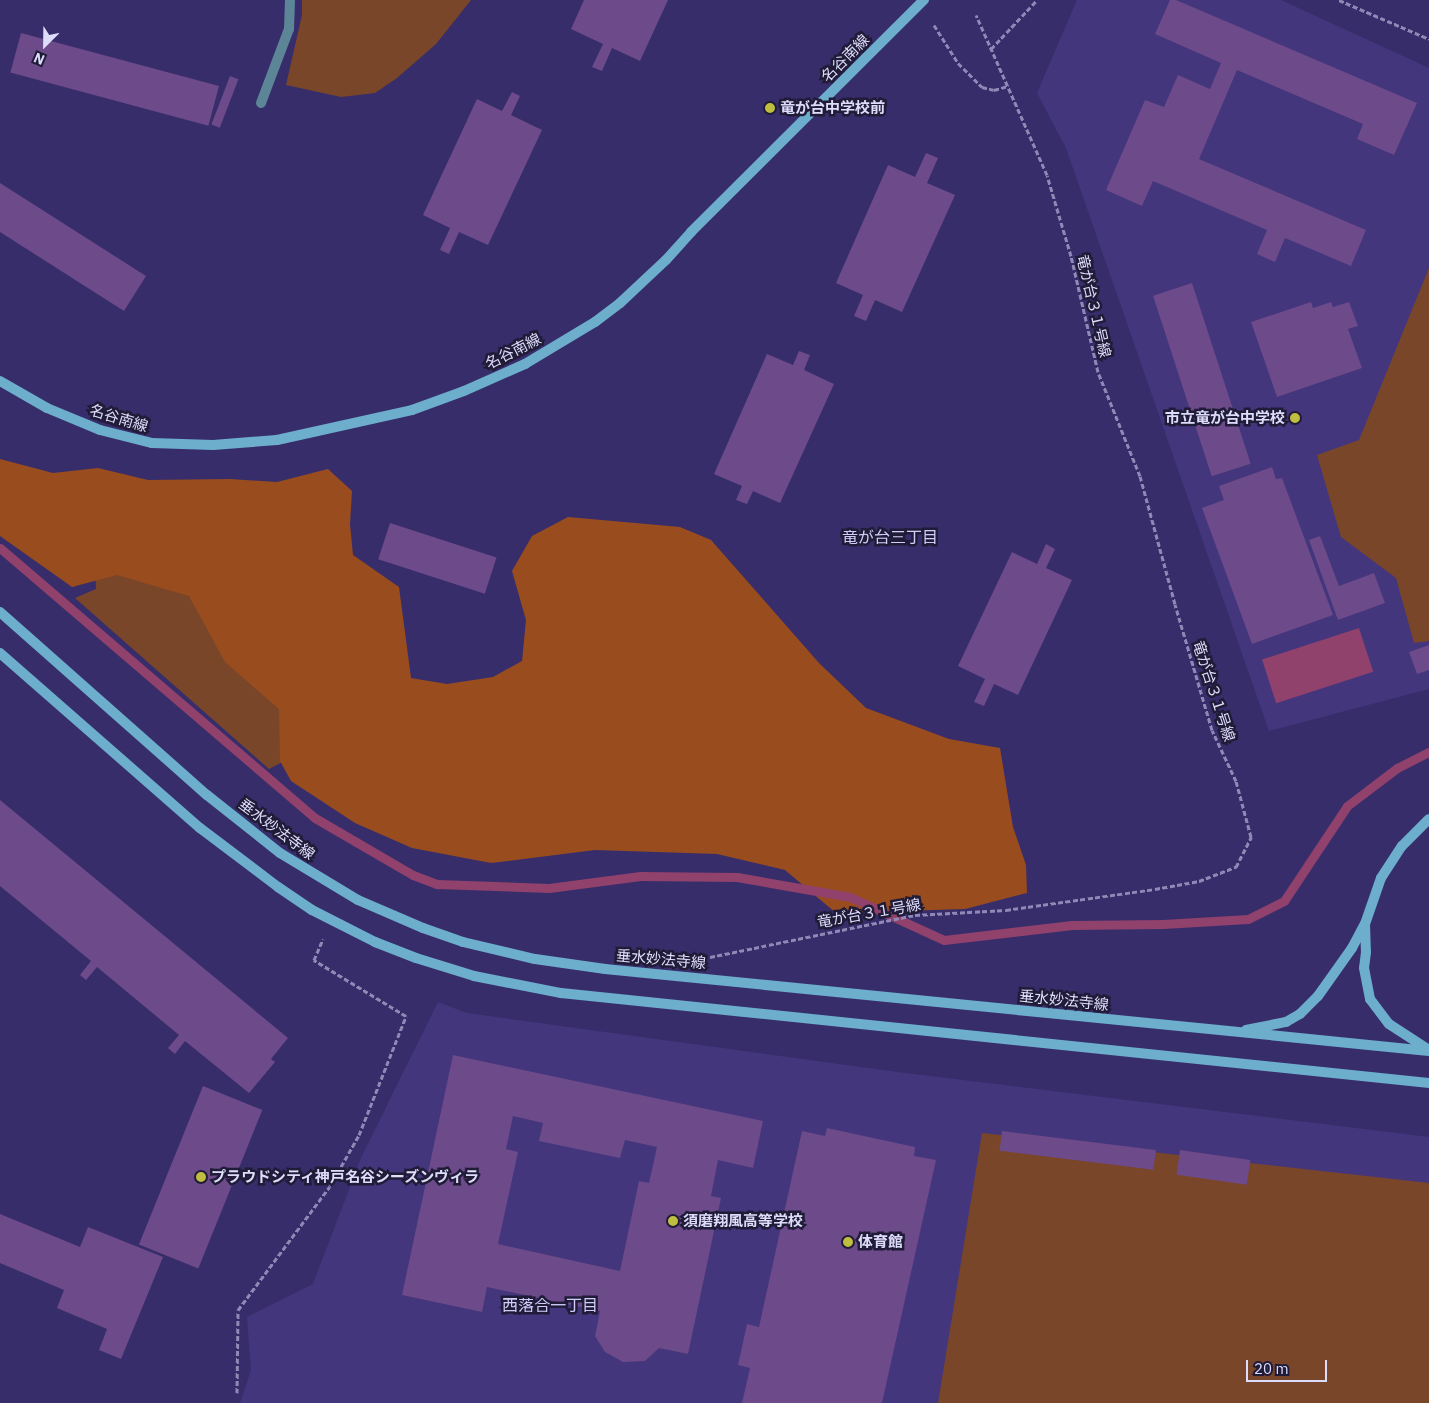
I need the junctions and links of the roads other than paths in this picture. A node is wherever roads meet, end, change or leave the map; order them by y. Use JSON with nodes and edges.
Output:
{"nodes":[{"id":1,"x":290,"y":0,"type":"edge"},
{"id":2,"x":924,"y":0,"type":"edge"},
{"id":3,"x":261,"y":103,"type":"dead end"},
{"id":4,"x":0,"y":382,"type":"edge"},
{"id":5,"x":0,"y":612,"type":"edge"},
{"id":6,"x":0,"y":653,"type":"edge"},
{"id":7,"x":1429,"y":819,"type":"edge"},
{"id":8,"x":1365,"y":924,"type":"junction"},
{"id":9,"x":1235,"y":1032,"type":"junction"},
{"id":10,"x":1429,"y":1051,"type":"edge"},
{"id":11,"x":1429,"y":1083,"type":"edge"}],
"edges":[{"from":1,"to":3,"type":"street"},
{"from":2,"to":4,"type":"street","name":"名谷南線"},
{"from":5,"to":9,"type":"street","name":"垂水妙法寺線"},
{"from":6,"to":11,"type":"street"},
{"from":7,"to":8,"type":"street"},
{"from":8,"to":9,"type":"street"},
{"from":8,"to":10,"type":"street"},
{"from":9,"to":10,"type":"street","name":"垂水妙法寺線"}]}
